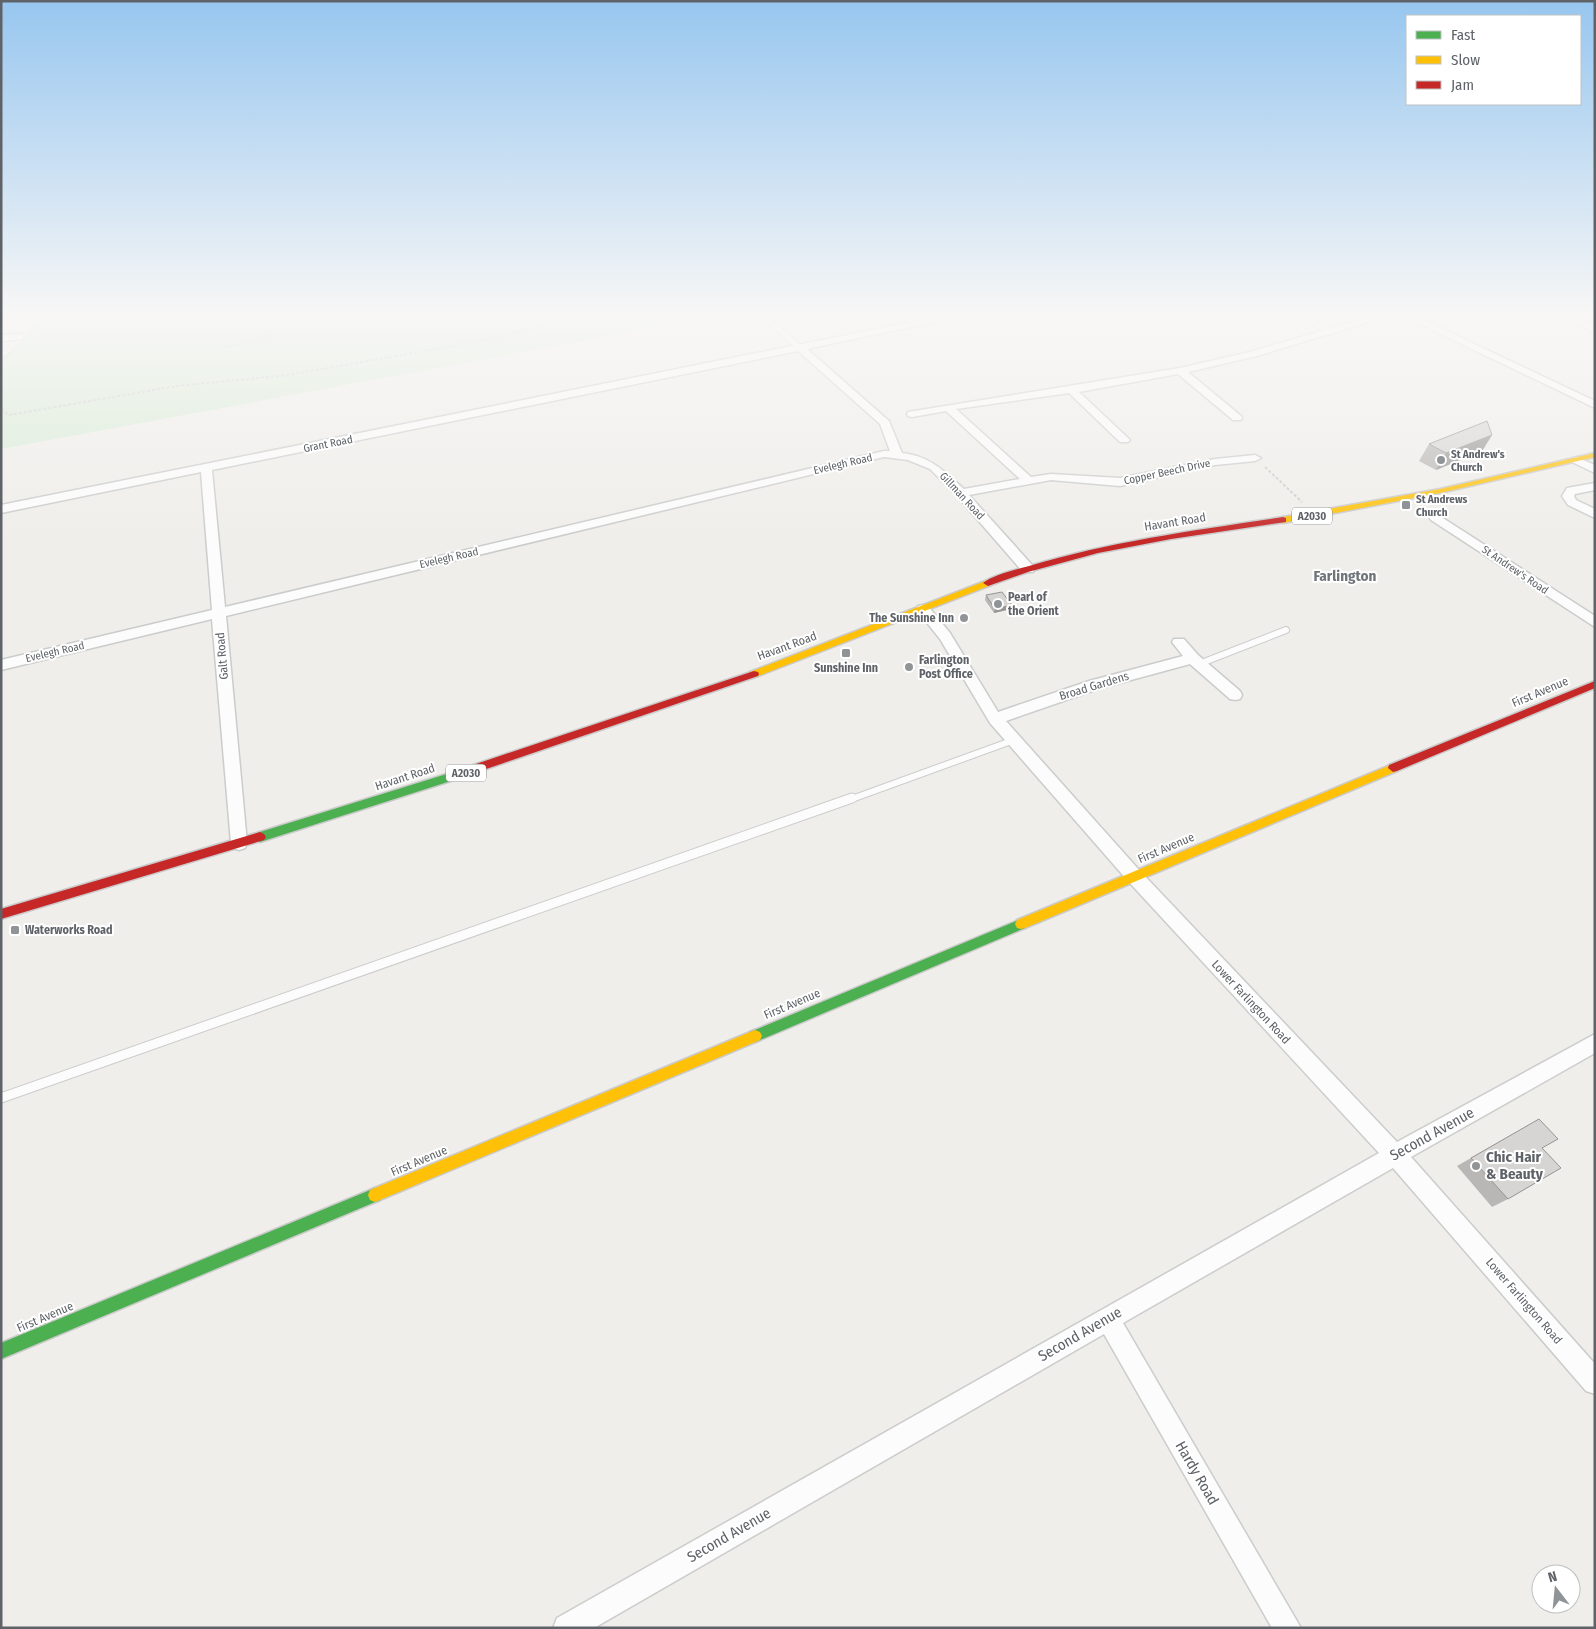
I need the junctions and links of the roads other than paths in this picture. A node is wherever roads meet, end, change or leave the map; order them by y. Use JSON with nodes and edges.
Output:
{"nodes":[{"id":1,"x":598,"y":390,"type":"edge"},
{"id":2,"x":848,"y":390,"type":"edge"},
{"id":3,"x":1071,"y":390,"type":"joint"},
{"id":4,"x":1203,"y":390,"type":"edge"},
{"id":5,"x":1563,"y":390,"type":"edge"},
{"id":6,"x":1595,"y":405,"type":"edge"},
{"id":7,"x":948,"y":407,"type":"junction"},
{"id":8,"x":912,"y":414,"type":"dead end"},
{"id":9,"x":1237,"y":418,"type":"dead end"},
{"id":10,"x":1124,"y":440,"type":"dead end"},
{"id":11,"x":897,"y":454,"type":"junction"},
{"id":12,"x":1595,"y":455,"type":"edge"},
{"id":13,"x":1256,"y":458,"type":"road end"},
{"id":14,"x":1576,"y":460,"type":"junction"},
{"id":15,"x":206,"y":469,"type":"junction"},
{"id":16,"x":1595,"y":470,"type":"edge"},
{"id":17,"x":1028,"y":480,"type":"junction"},
{"id":18,"x":1595,"y":486,"type":"edge"},
{"id":19,"x":961,"y":493,"type":"junction"},
{"id":20,"x":1,"y":509,"type":"edge"},
{"id":21,"x":1595,"y":514,"type":"edge"},
{"id":22,"x":1435,"y":517,"type":"dead end"},
{"id":23,"x":1028,"y":568,"type":"junction"},
{"id":24,"x":924,"y":609,"type":"junction"},
{"id":25,"x":218,"y":614,"type":"junction"},
{"id":26,"x":1595,"y":624,"type":"edge"},
{"id":27,"x":1286,"y":630,"type":"dead end"},
{"id":28,"x":1179,"y":642,"type":"dead end"},
{"id":29,"x":1196,"y":661,"type":"junction"},
{"id":30,"x":1,"y":665,"type":"edge"},
{"id":31,"x":1595,"y":684,"type":"edge"},
{"id":32,"x":1235,"y":695,"type":"dead end"},
{"id":33,"x":995,"y":719,"type":"junction"},
{"id":34,"x":1014,"y":740,"type":"junction"},
{"id":35,"x":239,"y":843,"type":"junction"},
{"id":36,"x":1134,"y":876,"type":"junction"},
{"id":37,"x":1,"y":914,"type":"edge"},
{"id":38,"x":1595,"y":1043,"type":"edge"},
{"id":39,"x":1,"y":1098,"type":"edge"},
{"id":40,"x":1395,"y":1155,"type":"junction"},
{"id":41,"x":1108,"y":1318,"type":"junction"},
{"id":42,"x":1,"y":1351,"type":"edge"},
{"id":43,"x":1595,"y":1382,"type":"edge"},
{"id":44,"x":567,"y":1628,"type":"edge"},
{"id":45,"x":1287,"y":1628,"type":"edge"}],
"edges":[{"from":1,"to":15,"type":"street","name":"Grant Road"},
{"from":2,"to":11,"type":"street"},
{"from":3,"to":7,"type":"street"},
{"from":3,"to":10,"type":"street"},
{"from":4,"to":9,"type":"street"},
{"from":5,"to":6,"type":"street"},
{"from":7,"to":8,"type":"street"},
{"from":7,"to":17,"type":"street"},
{"from":11,"to":19,"type":"street","name":"Gillman Road"},
{"from":11,"to":25,"type":"street","name":"Evelegh Road"},
{"from":12,"to":14,"type":"main road","name":"Havant Road","number":"A2030"},
{"from":13,"to":17,"type":"street","name":"Copper Beech Drive"},
{"from":14,"to":16,"type":"street"},
{"from":14,"to":23,"type":"main road","name":"Havant Road","number":"A2030"},
{"from":15,"to":20,"type":"street","name":"Grant Road"},
{"from":15,"to":25,"type":"street","name":"Galt Road"},
{"from":17,"to":19,"type":"street","name":"Copper Beech Drive"},
{"from":18,"to":21,"type":"street"},
{"from":19,"to":23,"type":"street","name":"Gillman Road"},
{"from":22,"to":26,"type":"street","name":"St Andrew's Road"},
{"from":23,"to":24,"type":"main road","name":"Havant Road","number":"A2030"},
{"from":24,"to":33,"type":"street","name":"Lower Farlington Road"},
{"from":24,"to":35,"type":"main road","name":"Havant Road","number":"A2030"},
{"from":25,"to":30,"type":"street","name":"Evelegh Road"},
{"from":25,"to":35,"type":"street","name":"Galt Road"},
{"from":27,"to":29,"type":"lane"},
{"from":28,"to":29,"type":"street"},
{"from":29,"to":32,"type":"street"},
{"from":29,"to":33,"type":"street","name":"Broad Gardens"},
{"from":31,"to":36,"type":"main road","name":"First Avenue"},
{"from":33,"to":34,"type":"street","name":"Lower Farlington Road"},
{"from":34,"to":36,"type":"street","name":"Lower Farlington Road"},
{"from":34,"to":39,"type":"lane"},
{"from":35,"to":37,"type":"main road","name":"Havant Road","number":"A2030"},
{"from":36,"to":40,"type":"street","name":"Lower Farlington Road"},
{"from":36,"to":42,"type":"main road","name":"First Avenue"},
{"from":38,"to":40,"type":"street","name":"Second Avenue"},
{"from":40,"to":41,"type":"street","name":"Second Avenue"},
{"from":40,"to":43,"type":"street","name":"Lower Farlington Road"},
{"from":41,"to":44,"type":"street","name":"Second Avenue"},
{"from":41,"to":45,"type":"street","name":"Hardy Road"}]}
